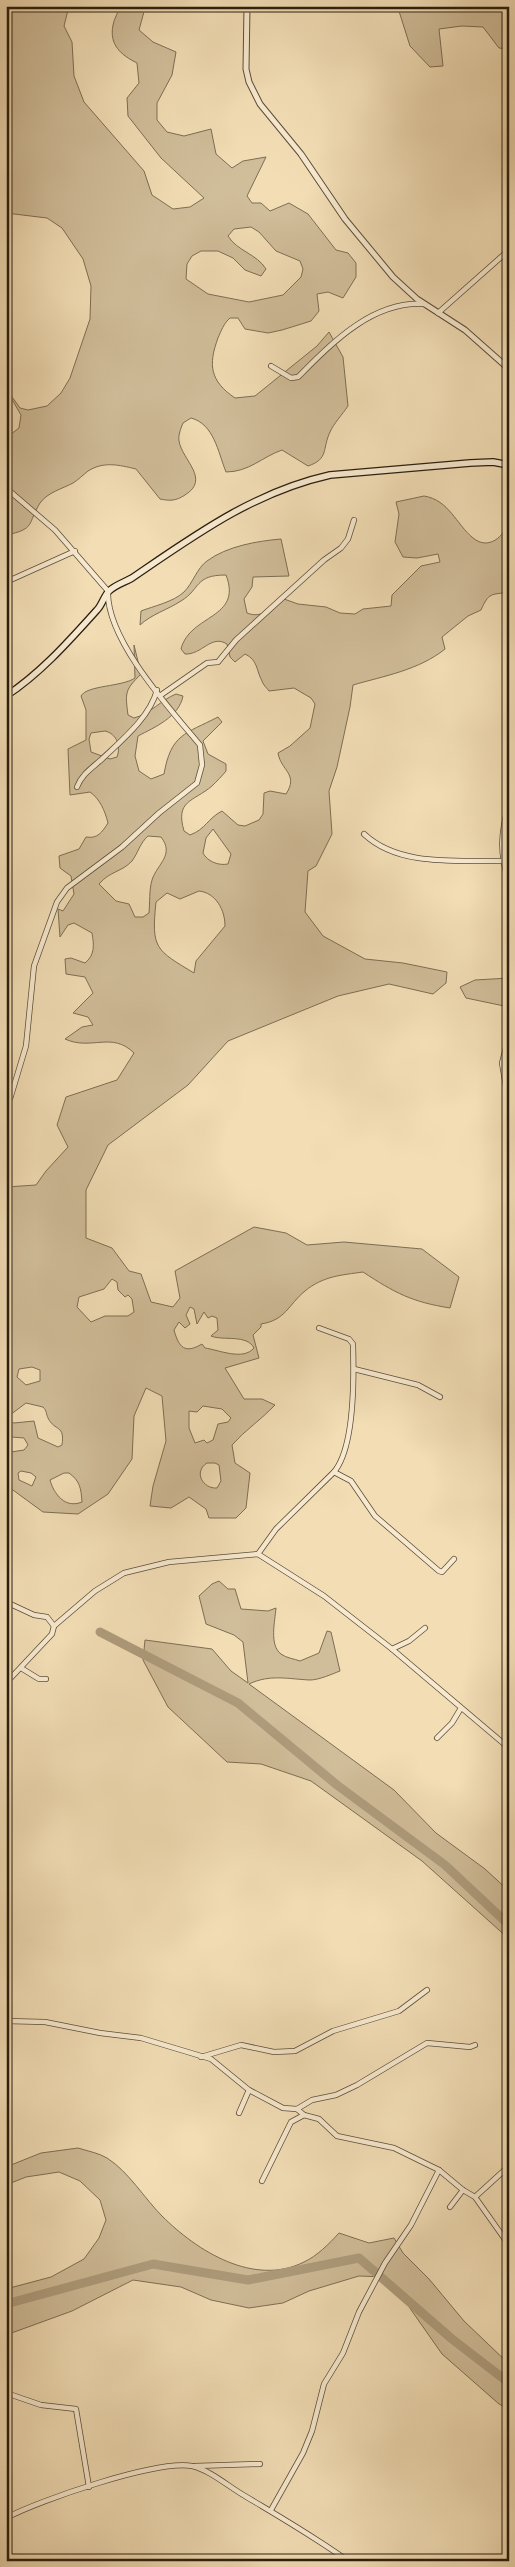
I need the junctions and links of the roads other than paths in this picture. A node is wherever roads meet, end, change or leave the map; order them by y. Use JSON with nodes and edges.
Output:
{"nodes":[{"id":1,"x":247,"y":6,"type":"edge"},
{"id":2,"x":509,"y":250,"type":"edge"},
{"id":3,"x":426,"y":304,"type":"junction"},
{"id":4,"x":438,"y":313,"type":"junction"},
{"id":5,"x":271,"y":366,"type":"dead end"},
{"id":6,"x":509,"y":370,"type":"edge"},
{"id":7,"x":509,"y":465,"type":"edge"},
{"id":8,"x":6,"y":488,"type":"edge"},
{"id":9,"x":354,"y":520,"type":"dead end"},
{"id":10,"x":75,"y":552,"type":"junction"},
{"id":11,"x":6,"y":582,"type":"edge"},
{"id":12,"x":108,"y":591,"type":"junction"},
{"id":13,"x":157,"y":690,"type":"junction"},
{"id":14,"x":161,"y":695,"type":"junction"},
{"id":15,"x":6,"y":696,"type":"edge"},
{"id":16,"x":77,"y":788,"type":"dead end"},
{"id":17,"x":509,"y":802,"type":"edge"},
{"id":18,"x":364,"y":834,"type":"dead end"},
{"id":19,"x":502,"y":861,"type":"junction"},
{"id":20,"x":509,"y":883,"type":"edge"},
{"id":21,"x":509,"y":1036,"type":"edge"},
{"id":22,"x":10,"y":1099,"type":"dead end"},
{"id":23,"x":509,"y":1104,"type":"edge"},
{"id":24,"x":319,"y":1328,"type":"dead end"},
{"id":25,"x":354,"y":1369,"type":"junction"},
{"id":26,"x":440,"y":1397,"type":"dead end"},
{"id":27,"x":334,"y":1472,"type":"junction"},
{"id":28,"x":258,"y":1554,"type":"junction"},
{"id":29,"x":454,"y":1559,"type":"dead end"},
{"id":30,"x":6,"y":1602,"type":"edge"},
{"id":31,"x":54,"y":1626,"type":"junction"},
{"id":32,"x":425,"y":1628,"type":"dead end"},
{"id":33,"x":392,"y":1649,"type":"junction"},
{"id":34,"x":21,"y":1668,"type":"junction"},
{"id":35,"x":46,"y":1679,"type":"dead end"},
{"id":36,"x":6,"y":1683,"type":"edge"},
{"id":37,"x":461,"y":1708,"type":"junction"},
{"id":38,"x":437,"y":1738,"type":"dead end"},
{"id":39,"x":509,"y":1748,"type":"edge"},
{"id":40,"x":427,"y":1990,"type":"dead end"},
{"id":41,"x":6,"y":2021,"type":"edge"},
{"id":42,"x":475,"y":2045,"type":"dead end"},
{"id":43,"x":201,"y":2057,"type":"junction"},
{"id":44,"x":249,"y":2090,"type":"junction"},
{"id":45,"x":297,"y":2109,"type":"junction"},
{"id":46,"x":239,"y":2113,"type":"dead end"},
{"id":47,"x":304,"y":2115,"type":"junction"},
{"id":48,"x":509,"y":2166,"type":"edge"},
{"id":49,"x":439,"y":2170,"type":"junction"},
{"id":50,"x":501,"y":2173,"type":"junction"},
{"id":51,"x":509,"y":2175,"type":"edge"},
{"id":52,"x":262,"y":2181,"type":"dead end"},
{"id":53,"x":463,"y":2190,"type":"junction"},
{"id":54,"x":475,"y":2197,"type":"junction"},
{"id":55,"x":450,"y":2207,"type":"dead end"},
{"id":56,"x":509,"y":2245,"type":"edge"},
{"id":57,"x":6,"y":2393,"type":"edge"},
{"id":58,"x":260,"y":2464,"type":"dead end"},
{"id":59,"x":194,"y":2466,"type":"junction"},
{"id":60,"x":89,"y":2487,"type":"junction"},
{"id":61,"x":272,"y":2510,"type":"junction"},
{"id":62,"x":6,"y":2518,"type":"edge"},
{"id":63,"x":348,"y":2561,"type":"edge"}],
"edges":[{"from":1,"to":3,"type":"street"},
{"from":2,"to":4,"type":"street"},
{"from":3,"to":4,"type":"street"},
{"from":3,"to":5,"type":"street"},
{"from":4,"to":6,"type":"street"},
{"from":7,"to":12,"type":"main road"},
{"from":8,"to":10,"type":"street"},
{"from":9,"to":14,"type":"street"},
{"from":10,"to":11,"type":"street"},
{"from":10,"to":12,"type":"street"},
{"from":12,"to":13,"type":"street"},
{"from":12,"to":15,"type":"main road"},
{"from":13,"to":14,"type":"street"},
{"from":13,"to":16,"type":"street"},
{"from":14,"to":22,"type":"street"},
{"from":17,"to":19,"type":"street"},
{"from":18,"to":19,"type":"street"},
{"from":19,"to":20,"type":"street"},
{"from":21,"to":23,"type":"street"},
{"from":24,"to":25,"type":"street"},
{"from":25,"to":26,"type":"street"},
{"from":25,"to":27,"type":"street"},
{"from":27,"to":28,"type":"street"},
{"from":27,"to":29,"type":"street"},
{"from":28,"to":31,"type":"street"},
{"from":28,"to":33,"type":"street"},
{"from":30,"to":31,"type":"street"},
{"from":31,"to":34,"type":"street"},
{"from":32,"to":33,"type":"street"},
{"from":33,"to":37,"type":"street"},
{"from":34,"to":35,"type":"street"},
{"from":34,"to":36,"type":"street"},
{"from":37,"to":38,"type":"street"},
{"from":37,"to":39,"type":"street"},
{"from":40,"to":43,"type":"street"},
{"from":41,"to":43,"type":"street"},
{"from":42,"to":45,"type":"street"},
{"from":43,"to":44,"type":"street"},
{"from":44,"to":45,"type":"street"},
{"from":44,"to":46,"type":"street"},
{"from":45,"to":47,"type":"street"},
{"from":47,"to":49,"type":"street"},
{"from":47,"to":52,"type":"street"},
{"from":48,"to":50,"type":"street"},
{"from":49,"to":53,"type":"street"},
{"from":49,"to":61,"type":"street"},
{"from":50,"to":51,"type":"street"},
{"from":50,"to":54,"type":"street"},
{"from":53,"to":54,"type":"street"},
{"from":53,"to":55,"type":"street"},
{"from":54,"to":56,"type":"street"},
{"from":57,"to":60,"type":"street"},
{"from":58,"to":59,"type":"street"},
{"from":59,"to":60,"type":"street"},
{"from":59,"to":61,"type":"street"},
{"from":60,"to":62,"type":"street"},
{"from":61,"to":63,"type":"street"}]}
